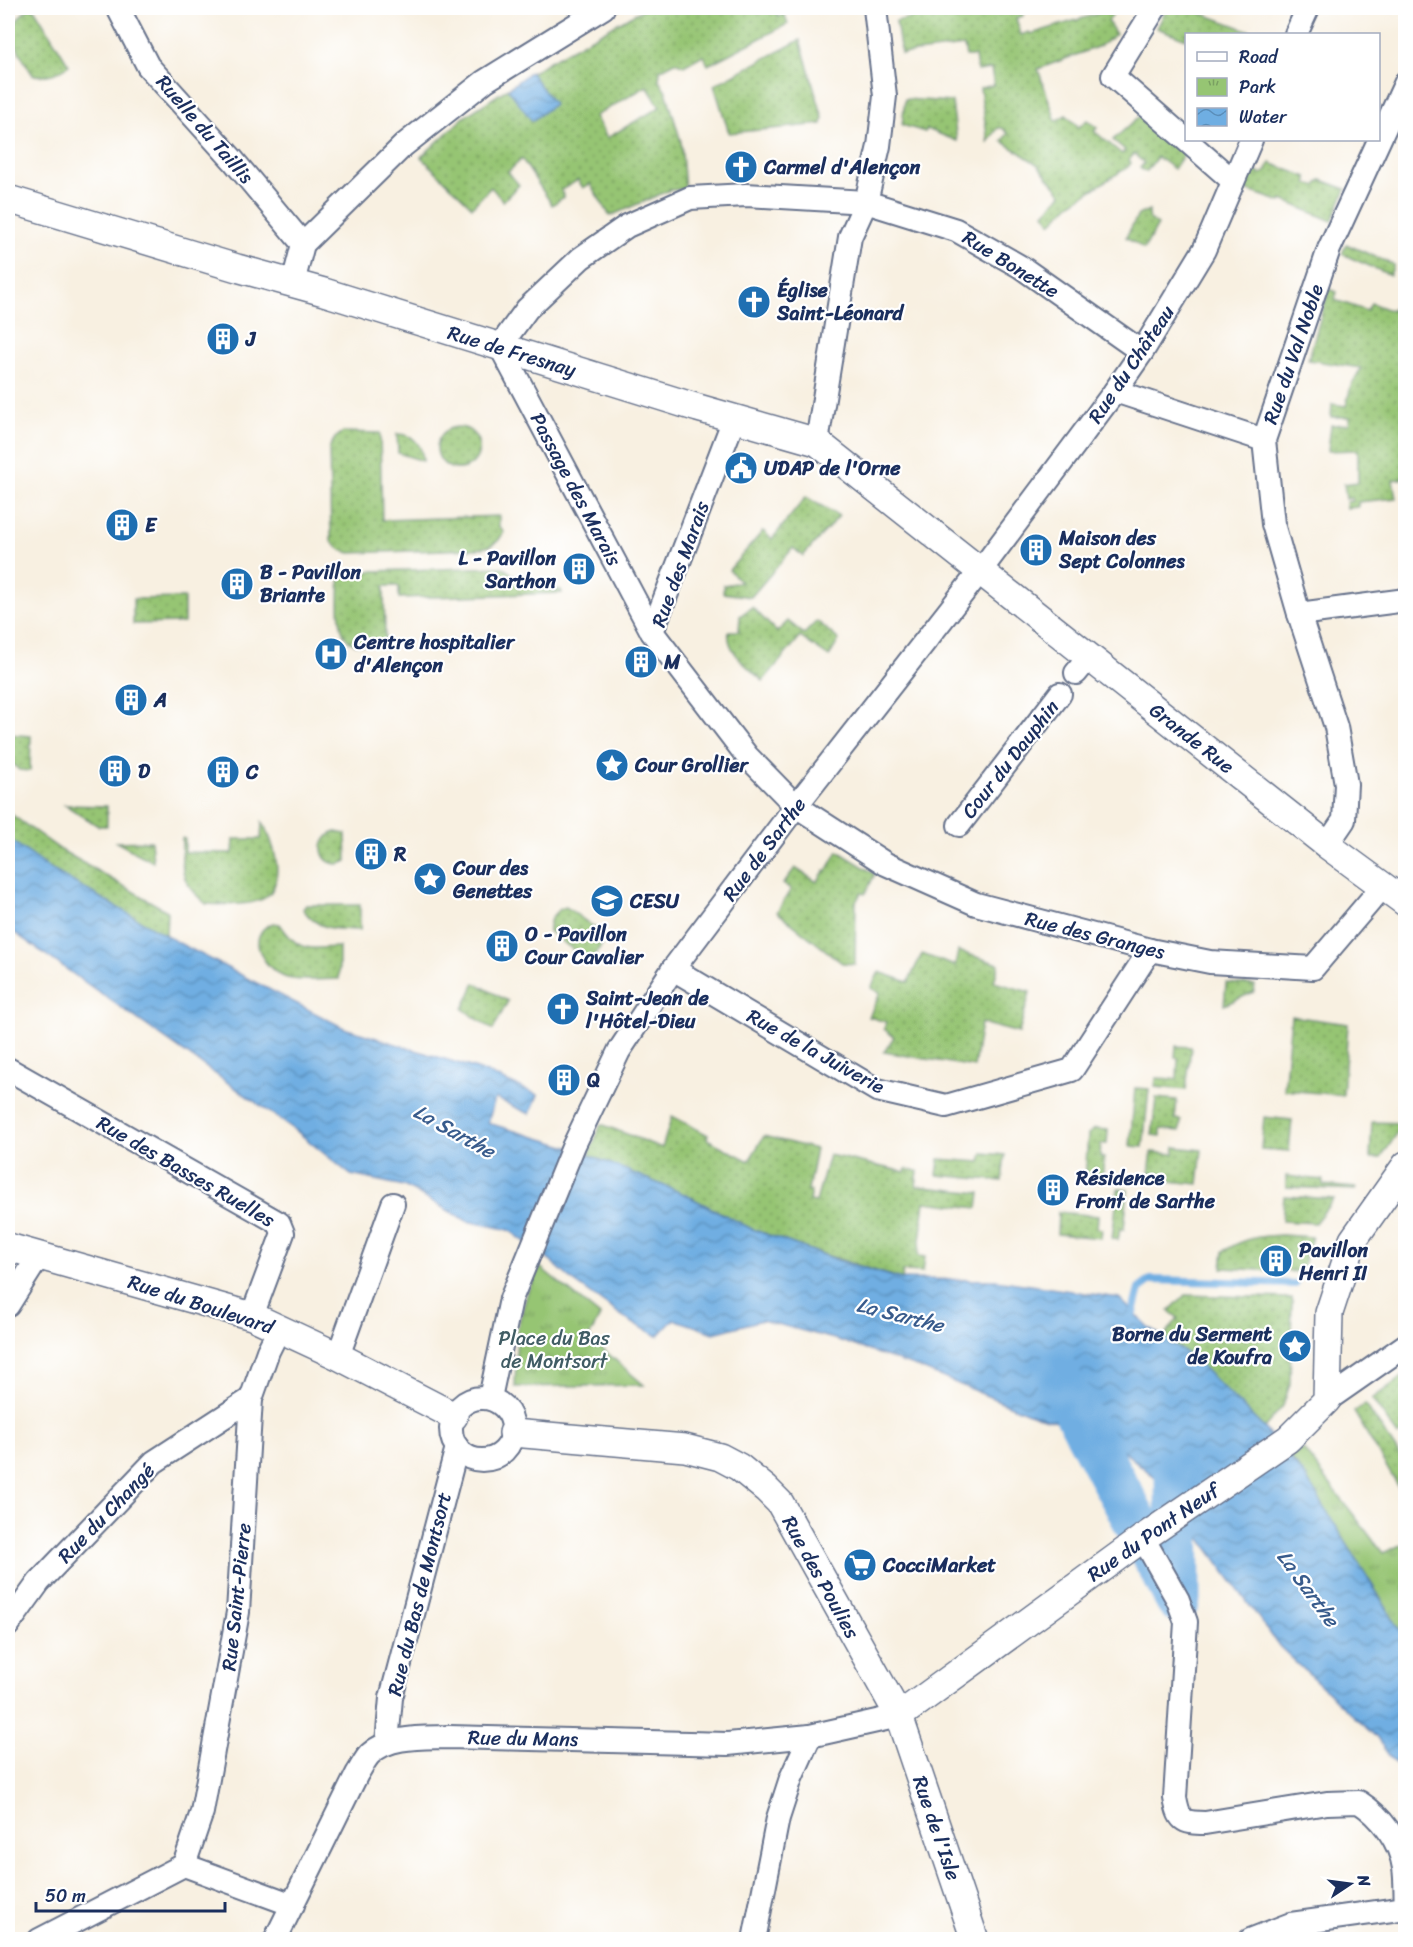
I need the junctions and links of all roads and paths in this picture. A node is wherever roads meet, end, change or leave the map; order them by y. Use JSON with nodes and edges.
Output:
{"nodes":[{"id":1,"x":118,"y":8,"type":"edge"},
{"id":2,"x":603,"y":8,"type":"edge"},
{"id":3,"x":875,"y":8,"type":"edge"},
{"id":4,"x":1155,"y":8,"type":"edge"},
{"id":5,"x":1303,"y":9,"type":"edge"},
{"id":6,"x":1296,"y":33,"type":"edge"},
{"id":7,"x":1406,"y":82,"type":"edge"},
{"id":8,"x":1380,"y":138,"type":"edge"},
{"id":9,"x":1185,"y":139,"type":"edge"},
{"id":10,"x":1187,"y":141,"type":"edge"},
{"id":11,"x":1251,"y":141,"type":"edge"},
{"id":12,"x":1379,"y":141,"type":"edge"},
{"id":13,"x":1233,"y":181,"type":"junction"},
{"id":14,"x":8,"y":199,"type":"edge"},
{"id":15,"x":866,"y":202,"type":"junction"},
{"id":16,"x":303,"y":244,"type":"junction"},
{"id":17,"x":293,"y":283,"type":"junction"},
{"id":18,"x":501,"y":346,"type":"junction"},
{"id":19,"x":1142,"y":352,"type":"junction"},
{"id":20,"x":1115,"y":391,"type":"junction"},
{"id":21,"x":734,"y":419,"type":"junction"},
{"id":22,"x":1264,"y":440,"type":"junction"},
{"id":23,"x":817,"y":442,"type":"junction"},
{"id":24,"x":981,"y":570,"type":"junction"},
{"id":25,"x":1406,"y":600,"type":"edge"},
{"id":26,"x":1299,"y":614,"type":"junction"},
{"id":27,"x":652,"y":632,"type":"junction"},
{"id":28,"x":1060,"y":694,"type":"dead end"},
{"id":29,"x":796,"y":806,"type":"junction"},
{"id":30,"x":959,"y":825,"type":"dead end"},
{"id":31,"x":1327,"y":845,"type":"junction"},
{"id":32,"x":1383,"y":886,"type":"junction"},
{"id":33,"x":1406,"y":903,"type":"edge"},
{"id":34,"x":1150,"y":950,"type":"junction"},
{"id":35,"x":673,"y":969,"type":"junction"},
{"id":36,"x":8,"y":1069,"type":"edge"},
{"id":37,"x":1406,"y":1165,"type":"edge"},
{"id":38,"x":393,"y":1204,"type":"dead end"},
{"id":39,"x":8,"y":1247,"type":"edge"},
{"id":40,"x":39,"y":1256,"type":"junction"},
{"id":41,"x":8,"y":1305,"type":"edge"},
{"id":42,"x":252,"y":1316,"type":"junction"},
{"id":43,"x":279,"y":1329,"type":"junction"},
{"id":44,"x":1406,"y":1345,"type":"edge"},
{"id":45,"x":338,"y":1356,"type":"junction"},
{"id":46,"x":490,"y":1398,"type":"junction"},
{"id":47,"x":251,"y":1399,"type":"junction"},
{"id":48,"x":1327,"y":1400,"type":"junction"},
{"id":49,"x":454,"y":1416,"type":"junction"},
{"id":50,"x":513,"y":1433,"type":"junction"},
{"id":51,"x":457,"y":1447,"type":"junction"},
{"id":52,"x":1143,"y":1538,"type":"junction"},
{"id":53,"x":8,"y":1625,"type":"edge"},
{"id":54,"x":898,"y":1716,"type":"junction"},
{"id":55,"x":810,"y":1736,"type":"junction"},
{"id":56,"x":387,"y":1743,"type":"junction"},
{"id":57,"x":184,"y":1865,"type":"junction"},
{"id":58,"x":293,"y":1905,"type":"junction"},
{"id":59,"x":1406,"y":1907,"type":"edge"},
{"id":60,"x":39,"y":1940,"type":"edge"},
{"id":61,"x":275,"y":1940,"type":"edge"},
{"id":62,"x":754,"y":1940,"type":"edge"},
{"id":63,"x":975,"y":1940,"type":"edge"},
{"id":64,"x":1250,"y":1940,"type":"edge"}],
"edges":[{"from":1,"to":16,"type":"street","name":"Ruelle du Taillis"},
{"from":2,"to":16,"type":"street"},
{"from":3,"to":15,"type":"street"},
{"from":4,"to":9,"type":"street"},
{"from":5,"to":6,"type":"street"},
{"from":7,"to":8,"type":"street","name":"Rue du Val Noble"},
{"from":10,"to":13,"type":"street"},
{"from":11,"to":13,"type":"street","name":"Rue du Château"},
{"from":12,"to":22,"type":"street","name":"Rue du Val Noble"},
{"from":13,"to":19,"type":"street","name":"Rue du Château"},
{"from":14,"to":17,"type":"street","name":"Rue de Fresnay"},
{"from":15,"to":18,"type":"street","name":"Rue Bonette"},
{"from":15,"to":19,"type":"street","name":"Rue Bonette"},
{"from":15,"to":23,"type":"street"},
{"from":16,"to":17,"type":"street"},
{"from":17,"to":18,"type":"street","name":"Rue de Fresnay"},
{"from":18,"to":21,"type":"street","name":"Rue de Fresnay"},
{"from":18,"to":27,"type":"street","name":"Passage des Marais"},
{"from":19,"to":20,"type":"street","name":"Rue du Château"},
{"from":20,"to":22,"type":"street"},
{"from":20,"to":24,"type":"street","name":"Rue du Château"},
{"from":21,"to":23,"type":"street","name":"Rue de Fresnay"},
{"from":21,"to":27,"type":"street","name":"Rue des Marais"},
{"from":22,"to":26,"type":"street","name":"Rue du Val Noble"},
{"from":23,"to":24,"type":"street","name":"Rue de Fresnay"},
{"from":24,"to":29,"type":"street","name":"Rue de Sarthe"},
{"from":24,"to":31,"type":"street","name":"Grande Rue"},
{"from":25,"to":26,"type":"street"},
{"from":26,"to":31,"type":"street","name":"Rue du Val Noble"},
{"from":27,"to":29,"type":"street","name":"Rue des Marais"},
{"from":28,"to":30,"type":"street","name":"Cour du Dauphin"},
{"from":29,"to":34,"type":"street","name":"Rue des Granges"},
{"from":29,"to":35,"type":"street","name":"Rue de Sarthe"},
{"from":31,"to":32,"type":"street","name":"Grande Rue"},
{"from":32,"to":33,"type":"street","name":"Grande Rue"},
{"from":32,"to":34,"type":"street","name":"Rue des Granges"},
{"from":34,"to":35,"type":"street","name":"Rue de la Juiverie"},
{"from":35,"to":46,"type":"street","name":"Rue de Sarthe"},
{"from":36,"to":42,"type":"street","name":"Rue des Basses Ruelles"},
{"from":37,"to":48,"type":"street"},
{"from":38,"to":45,"type":"street"},
{"from":39,"to":40,"type":"street","name":"Rue du Boulevard"},
{"from":40,"to":41,"type":"street"},
{"from":40,"to":42,"type":"street","name":"Rue du Boulevard"},
{"from":42,"to":43,"type":"street","name":"Rue du Boulevard"},
{"from":43,"to":45,"type":"street","name":"Rue du Boulevard"},
{"from":43,"to":47,"type":"street","name":"Rue Saint-Pierre"},
{"from":44,"to":48,"type":"street","name":"Rue du Pont Neuf"},
{"from":45,"to":49,"type":"street","name":"Rue du Boulevard"},
{"from":46,"to":49,"type":"street"},
{"from":46,"to":50,"type":"street"},
{"from":47,"to":53,"type":"street","name":"Rue du Changé"},
{"from":47,"to":57,"type":"street","name":"Rue Saint-Pierre"},
{"from":48,"to":52,"type":"street","name":"Rue du Pont Neuf"},
{"from":49,"to":51,"type":"street"},
{"from":50,"to":51,"type":"street"},
{"from":50,"to":54,"type":"street","name":"Rue des Poulies"},
{"from":51,"to":56,"type":"street","name":"Rue du Bas de Montsort"},
{"from":52,"to":54,"type":"street","name":"Rue du Pont Neuf"},
{"from":52,"to":59,"type":"street"},
{"from":54,"to":55,"type":"street","name":"Rue du Mans"},
{"from":54,"to":63,"type":"street","name":"Rue de l'Isle"},
{"from":55,"to":56,"type":"street","name":"Rue du Mans"},
{"from":55,"to":62,"type":"street"},
{"from":56,"to":58,"type":"street"},
{"from":57,"to":58,"type":"street"},
{"from":57,"to":60,"type":"street"},
{"from":58,"to":61,"type":"street"},
{"from":59,"to":64,"type":"street"}]}
